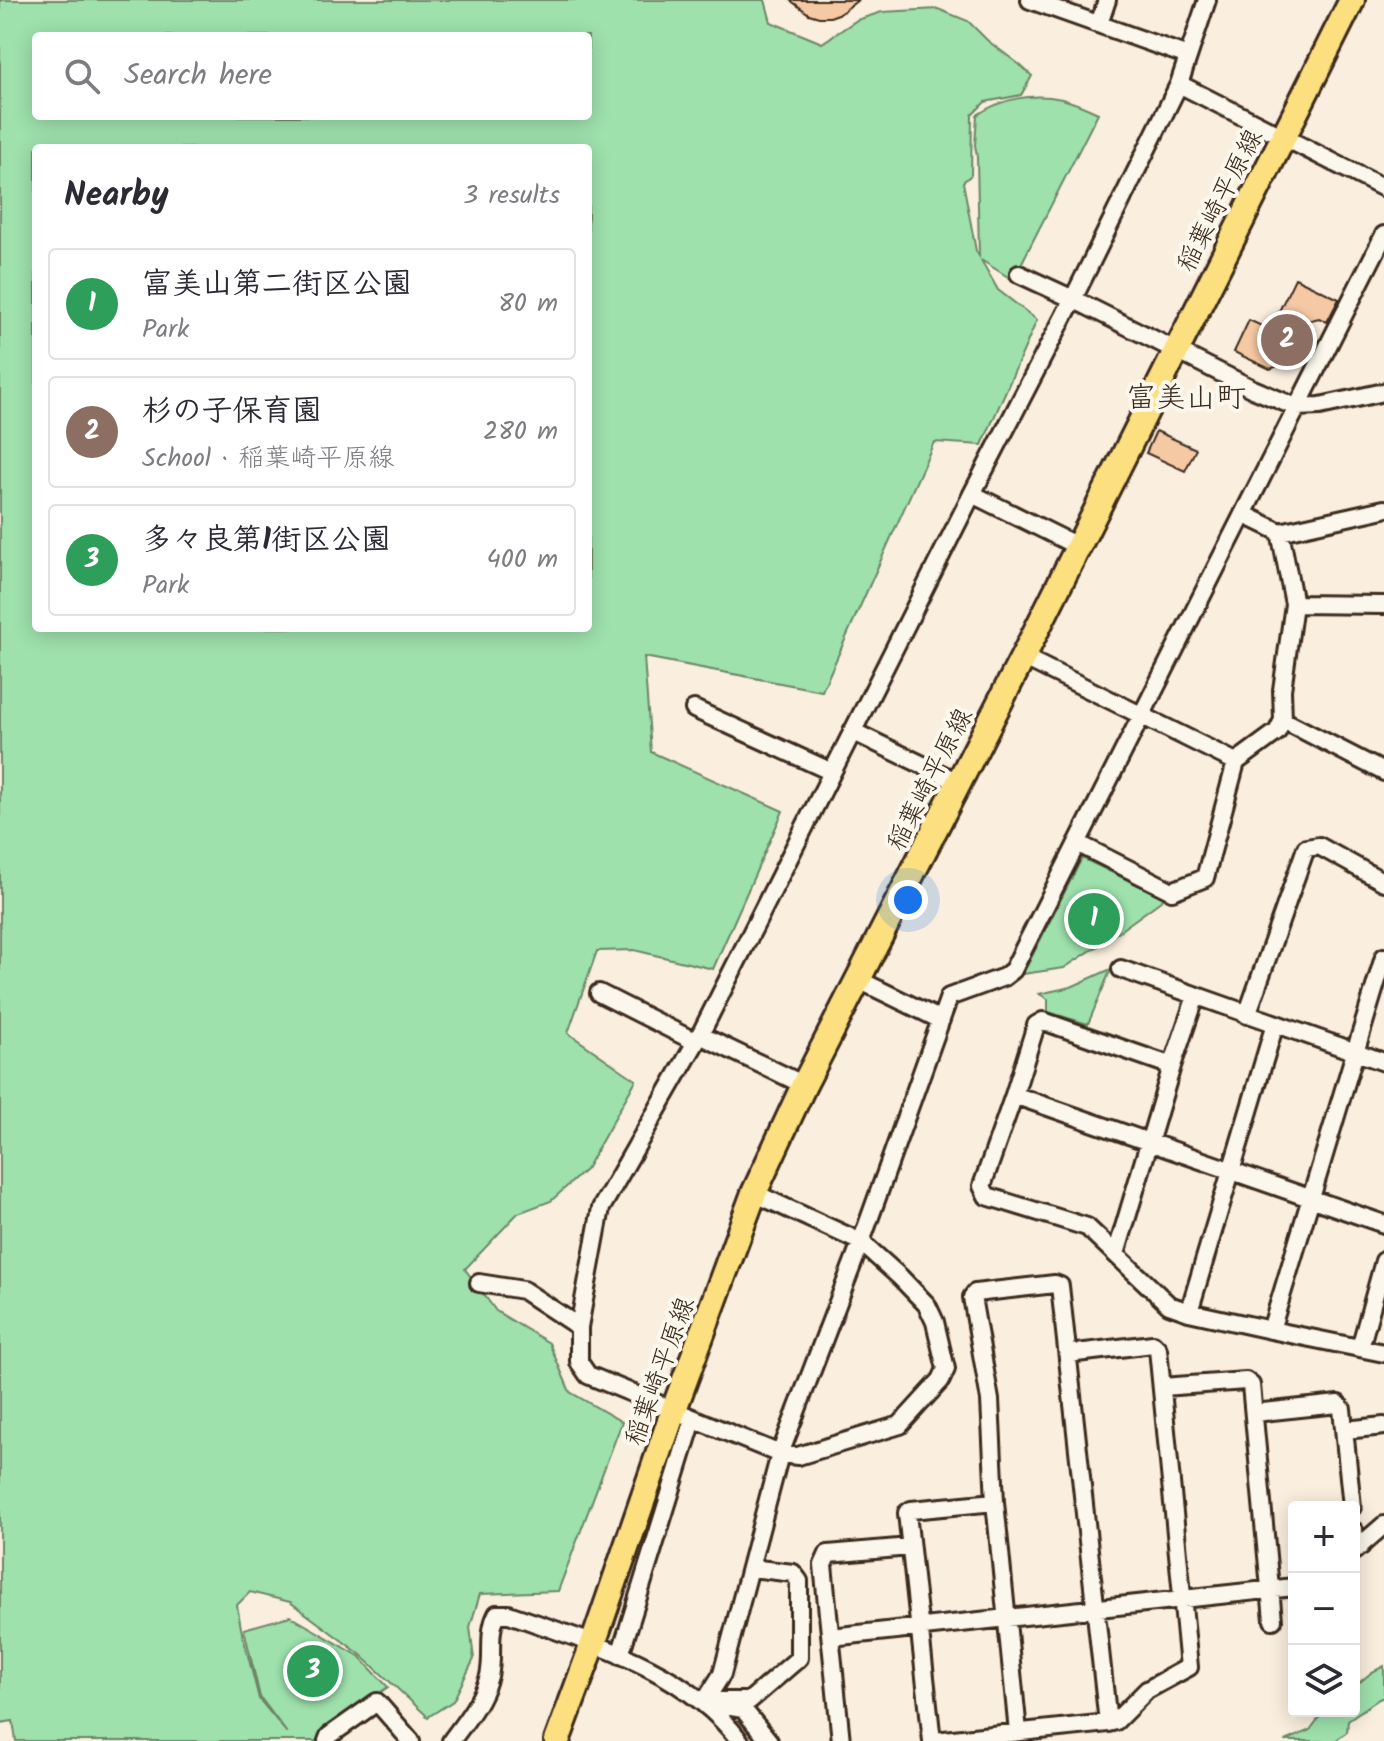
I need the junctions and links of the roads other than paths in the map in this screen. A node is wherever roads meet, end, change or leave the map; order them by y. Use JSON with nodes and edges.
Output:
{"nodes":[{"id":1,"x":1030,"y":0,"type":"edge"},
{"id":2,"x":1107,"y":0,"type":"edge"},
{"id":3,"x":1207,"y":0,"type":"edge"},
{"id":4,"x":1352,"y":0,"type":"edge"},
{"id":5,"x":1099,"y":24,"type":"junction"},
{"id":6,"x":1188,"y":56,"type":"junction"},
{"id":7,"x":1179,"y":84,"type":"junction"},
{"id":8,"x":1283,"y":138,"type":"junction"},
{"id":9,"x":1384,"y":188,"type":"edge"},
{"id":10,"x":1384,"y":235,"type":"edge"},
{"id":11,"x":1019,"y":274,"type":"dead end"},
{"id":12,"x":1073,"y":299,"type":"junction"},
{"id":13,"x":1175,"y":351,"type":"junction"},
{"id":14,"x":1384,"y":392,"type":"edge"},
{"id":15,"x":1296,"y":407,"type":"junction"},
{"id":16,"x":972,"y":494,"type":"junction"},
{"id":17,"x":1384,"y":509,"type":"edge"},
{"id":18,"x":1243,"y":514,"type":"junction"},
{"id":19,"x":1280,"y":532,"type":"junction"},
{"id":20,"x":1077,"y":546,"type":"junction"},
{"id":21,"x":1294,"y":604,"type":"junction"},
{"id":22,"x":1384,"y":605,"type":"edge"},
{"id":23,"x":1023,"y":657,"type":"junction"},
{"id":24,"x":694,"y":709,"type":"dead end"},
{"id":25,"x":1141,"y":715,"type":"junction"},
{"id":26,"x":1283,"y":720,"type":"junction"},
{"id":27,"x":852,"y":731,"type":"junction"},
{"id":28,"x":1236,"y":762,"type":"junction"},
{"id":29,"x":832,"y":772,"type":"junction"},
{"id":30,"x":1384,"y":772,"type":"edge"},
{"id":31,"x":958,"y":782,"type":"junction"},
{"id":32,"x":1077,"y":843,"type":"junction"},
{"id":33,"x":1384,"y":882,"type":"edge"},
{"id":34,"x":1384,"y":957,"type":"edge"},
{"id":35,"x":1121,"y":969,"type":"dead end"},
{"id":36,"x":859,"y":980,"type":"junction"},
{"id":37,"x":599,"y":993,"type":"dead end"},
{"id":38,"x":1196,"y":996,"type":"junction"},
{"id":39,"x":1247,"y":1015,"type":"junction"},
{"id":40,"x":941,"y":1020,"type":"junction"},
{"id":41,"x":1275,"y":1024,"type":"junction"},
{"id":42,"x":698,"y":1038,"type":"junction"},
{"id":43,"x":1355,"y":1051,"type":"junction"},
{"id":44,"x":1384,"y":1062,"type":"edge"},
{"id":45,"x":1172,"y":1066,"type":"junction"},
{"id":46,"x":804,"y":1085,"type":"junction"},
{"id":47,"x":1014,"y":1095,"type":"junction"},
{"id":48,"x":1149,"y":1144,"type":"junction"},
{"id":49,"x":1230,"y":1170,"type":"junction"},
{"id":50,"x":754,"y":1193,"type":"junction"},
{"id":51,"x":1311,"y":1199,"type":"junction"},
{"id":52,"x":1384,"y":1224,"type":"edge"},
{"id":53,"x":861,"y":1242,"type":"junction"},
{"id":54,"x":1116,"y":1254,"type":"junction"},
{"id":55,"x":1384,"y":1261,"type":"edge"},
{"id":56,"x":479,"y":1283,"type":"dead end"},
{"id":57,"x":1189,"y":1312,"type":"junction"},
{"id":58,"x":579,"y":1327,"type":"junction"},
{"id":59,"x":1271,"y":1330,"type":"junction"},
{"id":60,"x":1360,"y":1348,"type":"junction"},
{"id":61,"x":1384,"y":1353,"type":"edge"},
{"id":62,"x":1068,"y":1354,"type":"junction"},
{"id":63,"x":1162,"y":1387,"type":"junction"},
{"id":64,"x":1254,"y":1413,"type":"junction"},
{"id":65,"x":683,"y":1416,"type":"junction"},
{"id":66,"x":1384,"y":1426,"type":"edge"},
{"id":67,"x":1345,"y":1430,"type":"junction"},
{"id":68,"x":780,"y":1454,"type":"junction"},
{"id":69,"x":1351,"y":1501,"type":"edge"},
{"id":70,"x":995,"y":1502,"type":"junction"},
{"id":71,"x":1384,"y":1525,"type":"edge"},
{"id":72,"x":1360,"y":1540,"type":"edge"},
{"id":73,"x":910,"y":1547,"type":"junction"},
{"id":74,"x":751,"y":1568,"type":"junction"},
{"id":75,"x":1288,"y":1588,"type":"edge"},
{"id":76,"x":1271,"y":1590,"type":"junction"},
{"id":77,"x":1183,"y":1599,"type":"junction"},
{"id":78,"x":1096,"y":1608,"type":"junction"},
{"id":79,"x":1007,"y":1618,"type":"junction"},
{"id":80,"x":1273,"y":1620,"type":"dead end"},
{"id":81,"x":920,"y":1627,"type":"junction"},
{"id":82,"x":831,"y":1637,"type":"junction"},
{"id":83,"x":593,"y":1644,"type":"junction"},
{"id":84,"x":620,"y":1655,"type":"junction"},
{"id":85,"x":705,"y":1701,"type":"junction"},
{"id":86,"x":1108,"y":1723,"type":"junction"},
{"id":87,"x":1018,"y":1732,"type":"junction"},
{"id":88,"x":327,"y":1741,"type":"edge"},
{"id":89,"x":411,"y":1741,"type":"edge"},
{"id":90,"x":451,"y":1741,"type":"edge"},
{"id":91,"x":557,"y":1741,"type":"edge"},
{"id":92,"x":740,"y":1741,"type":"edge"},
{"id":93,"x":769,"y":1741,"type":"edge"},
{"id":94,"x":841,"y":1741,"type":"edge"},
{"id":95,"x":933,"y":1741,"type":"edge"}],
"edges":[{"from":1,"to":5,"type":"street"},
{"from":2,"to":5,"type":"street"},
{"from":3,"to":6,"type":"street"},
{"from":4,"to":8,"type":"main road","name":"稲葉崎平原線"},
{"from":5,"to":6,"type":"street"},
{"from":6,"to":7,"type":"street"},
{"from":7,"to":8,"type":"street"},
{"from":7,"to":12,"type":"street"},
{"from":8,"to":9,"type":"street"},
{"from":8,"to":13,"type":"main road","name":"稲葉崎平原線"},
{"from":10,"to":15,"type":"street"},
{"from":11,"to":12,"type":"street"},
{"from":12,"to":13,"type":"street"},
{"from":12,"to":16,"type":"street"},
{"from":13,"to":15,"type":"street"},
{"from":13,"to":20,"type":"main road","name":"稲葉崎平原線"},
{"from":14,"to":15,"type":"street"},
{"from":15,"to":18,"type":"street"},
{"from":16,"to":20,"type":"street"},
{"from":16,"to":27,"type":"street"},
{"from":17,"to":19,"type":"street"},
{"from":18,"to":19,"type":"street"},
{"from":18,"to":25,"type":"street"},
{"from":19,"to":21,"type":"street"},
{"from":20,"to":23,"type":"main road","name":"稲葉崎平原線"},
{"from":21,"to":22,"type":"street"},
{"from":21,"to":26,"type":"street"},
{"from":23,"to":25,"type":"street"},
{"from":23,"to":31,"type":"main road","name":"稲葉崎平原線"},
{"from":24,"to":29,"type":"street"},
{"from":25,"to":28,"type":"street"},
{"from":25,"to":32,"type":"street"},
{"from":26,"to":28,"type":"street"},
{"from":26,"to":30,"type":"street"},
{"from":27,"to":29,"type":"street"},
{"from":27,"to":31,"type":"street"},
{"from":28,"to":32,"type":"street"},
{"from":29,"to":42,"type":"street"},
{"from":31,"to":36,"type":"main road","name":"稲葉崎平原線"},
{"from":32,"to":40,"type":"street"},
{"from":33,"to":39,"type":"street"},
{"from":34,"to":43,"type":"street"},
{"from":35,"to":38,"type":"street"},
{"from":36,"to":40,"type":"street"},
{"from":36,"to":46,"type":"main road","name":"稲葉崎平原線"},
{"from":37,"to":42,"type":"street"},
{"from":38,"to":39,"type":"street"},
{"from":38,"to":45,"type":"street"},
{"from":39,"to":41,"type":"street"},
{"from":40,"to":53,"type":"street"},
{"from":41,"to":43,"type":"street"},
{"from":41,"to":49,"type":"street"},
{"from":42,"to":46,"type":"street"},
{"from":42,"to":58,"type":"street"},
{"from":43,"to":44,"type":"street"},
{"from":43,"to":51,"type":"street"},
{"from":45,"to":47,"type":"street"},
{"from":45,"to":48,"type":"street"},
{"from":46,"to":50,"type":"main road","name":"稲葉崎平原線"},
{"from":47,"to":48,"type":"street"},
{"from":47,"to":54,"type":"street"},
{"from":48,"to":49,"type":"street"},
{"from":48,"to":54,"type":"street"},
{"from":49,"to":51,"type":"street"},
{"from":49,"to":57,"type":"street"},
{"from":50,"to":53,"type":"street"},
{"from":50,"to":65,"type":"main road","name":"稲葉崎平原線"},
{"from":51,"to":52,"type":"street"},
{"from":51,"to":59,"type":"street"},
{"from":53,"to":68,"type":"street"},
{"from":53,"to":68,"type":"street"},
{"from":54,"to":57,"type":"street"},
{"from":55,"to":60,"type":"street"},
{"from":56,"to":58,"type":"street"},
{"from":57,"to":59,"type":"street"},
{"from":58,"to":65,"type":"street"},
{"from":59,"to":60,"type":"street"},
{"from":60,"to":61,"type":"street"},
{"from":62,"to":63,"type":"street"},
{"from":62,"to":70,"type":"street"},
{"from":62,"to":78,"type":"street"},
{"from":63,"to":64,"type":"street"},
{"from":63,"to":77,"type":"street"},
{"from":64,"to":67,"type":"street"},
{"from":64,"to":76,"type":"street"},
{"from":65,"to":68,"type":"street"},
{"from":65,"to":83,"type":"main road","name":"稲葉崎平原線"},
{"from":65,"to":84,"type":"street"},
{"from":66,"to":67,"type":"street"},
{"from":67,"to":69,"type":"street"},
{"from":68,"to":74,"type":"street"},
{"from":70,"to":73,"type":"street"},
{"from":70,"to":79,"type":"street"},
{"from":71,"to":72,"type":"street"},
{"from":73,"to":81,"type":"street"},
{"from":73,"to":82,"type":"street"},
{"from":74,"to":85,"type":"street"},
{"from":74,"to":85,"type":"street"},
{"from":75,"to":76,"type":"street"},
{"from":76,"to":77,"type":"street"},
{"from":76,"to":80,"type":"street"},
{"from":77,"to":78,"type":"street"},
{"from":77,"to":86,"type":"street"},
{"from":78,"to":79,"type":"street"},
{"from":78,"to":86,"type":"street"},
{"from":79,"to":81,"type":"street"},
{"from":79,"to":87,"type":"street"},
{"from":81,"to":82,"type":"street"},
{"from":81,"to":95,"type":"street"},
{"from":82,"to":94,"type":"street"},
{"from":83,"to":84,"type":"street"},
{"from":83,"to":90,"type":"street"},
{"from":83,"to":91,"type":"main road","name":"稲葉崎平原線"},
{"from":84,"to":92,"type":"street"},
{"from":85,"to":93,"type":"street"},
{"from":86,"to":87,"type":"street"},
{"from":87,"to":95,"type":"street"},
{"from":88,"to":89,"type":"street"}]}
